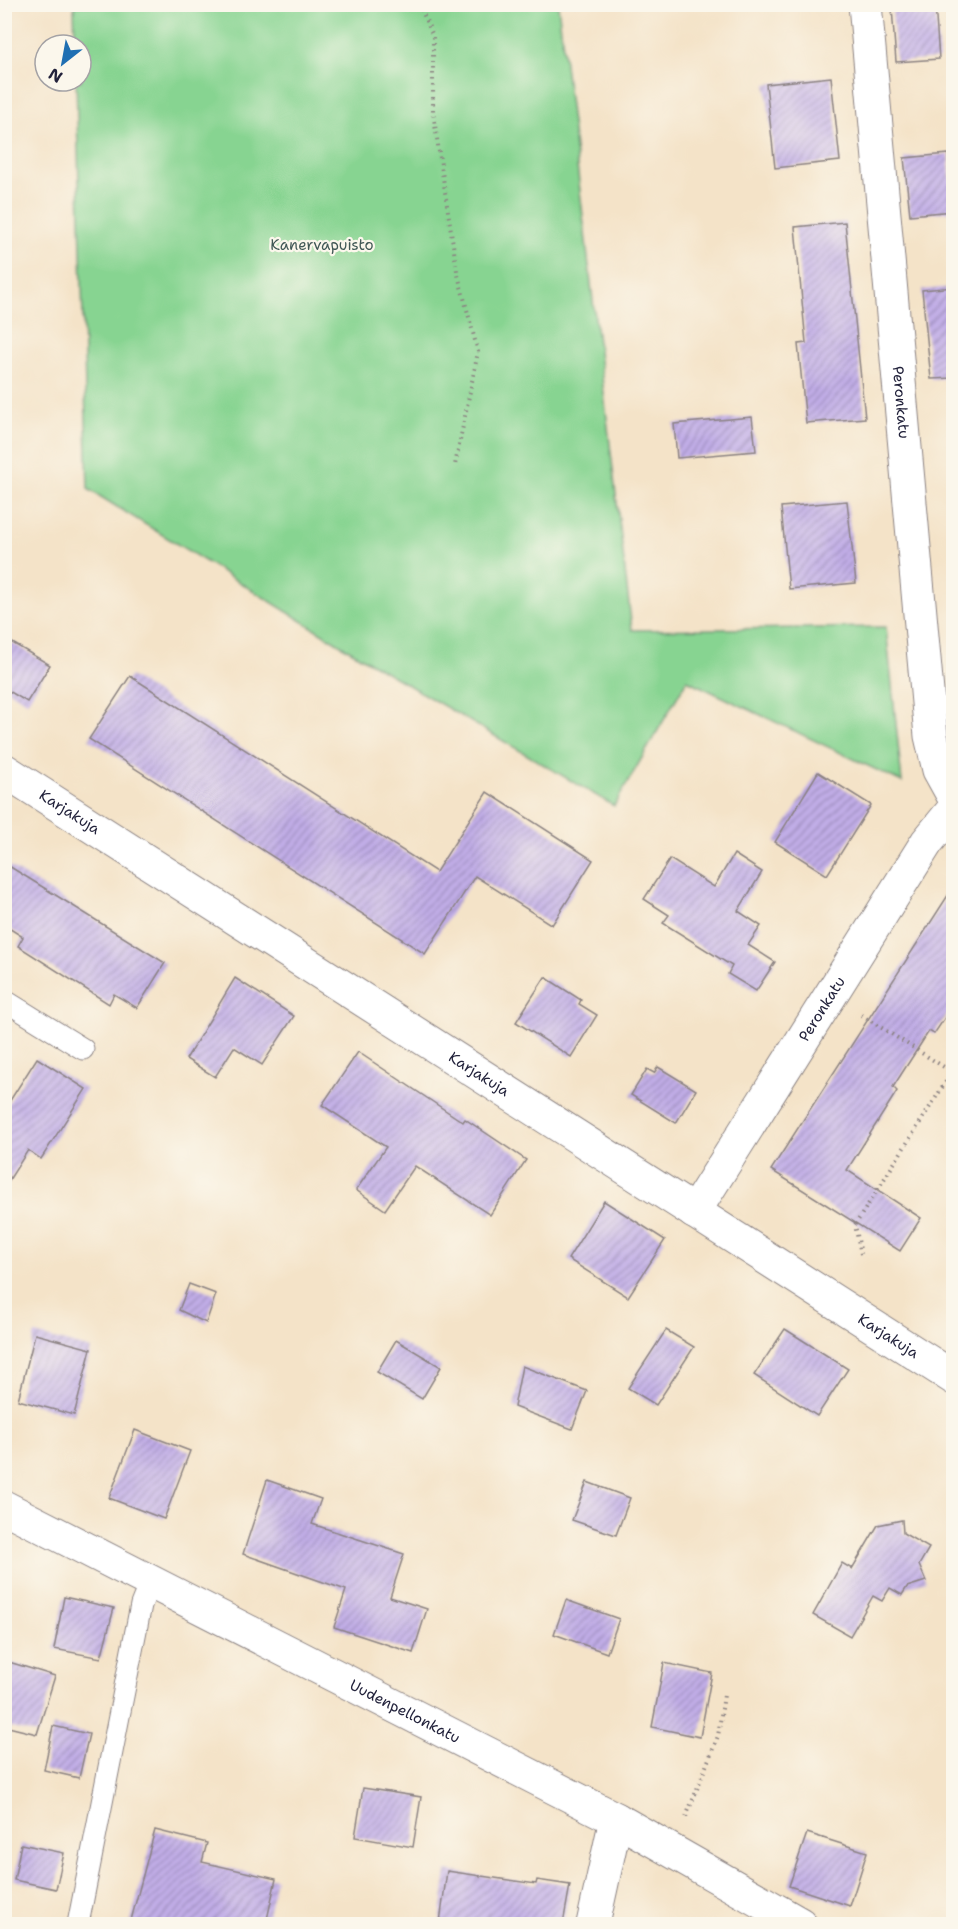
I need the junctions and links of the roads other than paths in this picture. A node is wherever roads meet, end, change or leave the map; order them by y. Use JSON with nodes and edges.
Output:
{"nodes":[{"id":1,"x":865,"y":4,"type":"edge"},
{"id":2,"x":4,"y":770,"type":"edge"},
{"id":3,"x":954,"y":797,"type":"edge"},
{"id":4,"x":954,"y":809,"type":"edge"},
{"id":5,"x":4,"y":1000,"type":"edge"},
{"id":6,"x":83,"y":1049,"type":"dead end"},
{"id":7,"x":694,"y":1212,"type":"junction"},
{"id":8,"x":954,"y":1378,"type":"edge"},
{"id":9,"x":4,"y":1507,"type":"edge"},
{"id":10,"x":151,"y":1580,"type":"junction"},
{"id":11,"x":616,"y":1819,"type":"junction"},
{"id":12,"x":78,"y":1924,"type":"edge"},
{"id":13,"x":592,"y":1924,"type":"edge"},
{"id":14,"x":800,"y":1924,"type":"edge"}],
"edges":[{"from":1,"to":3,"type":"street","name":"Peronkatu"},
{"from":2,"to":7,"type":"street","name":"Karjakuja"},
{"from":4,"to":7,"type":"street","name":"Peronkatu"},
{"from":5,"to":6,"type":"lane"},
{"from":7,"to":8,"type":"street","name":"Karjakuja"},
{"from":9,"to":10,"type":"street","name":"Uudenpellonkatu"},
{"from":10,"to":11,"type":"street","name":"Uudenpellonkatu"},
{"from":10,"to":12,"type":"lane"},
{"from":11,"to":13,"type":"street"},
{"from":11,"to":14,"type":"street","name":"Uudenpellonkatu"}]}
